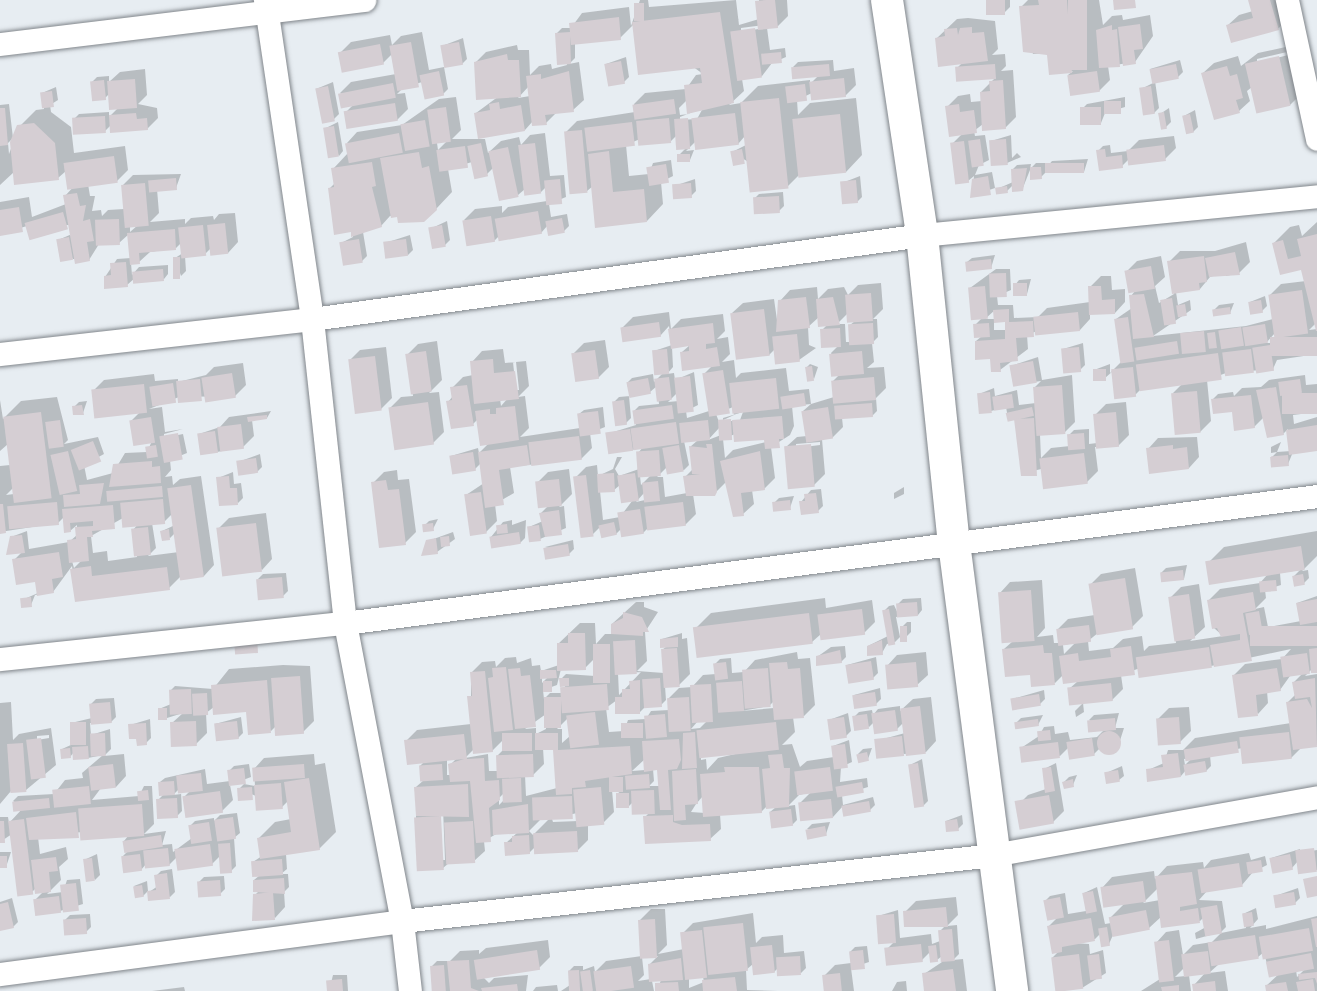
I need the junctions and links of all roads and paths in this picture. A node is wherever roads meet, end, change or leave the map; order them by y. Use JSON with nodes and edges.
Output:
{"nodes":[{"id":1,"x":364,"y":0,"type":"edge"},
{"id":2,"x":887,"y":0,"type":"edge"},
{"id":3,"x":1287,"y":0,"type":"edge"},
{"id":4,"x":266,"y":6,"type":"edge"},
{"id":5,"x":0,"y":44,"type":"edge"},
{"id":6,"x":1317,"y":139,"type":"edge"},
{"id":7,"x":1317,"y":196,"type":"edge"},
{"id":8,"x":922,"y":235,"type":"junction"},
{"id":9,"x":312,"y":319,"type":"junction"},
{"id":10,"x":0,"y":354,"type":"edge"},
{"id":11,"x":1317,"y":496,"type":"edge"},
{"id":12,"x":954,"y":543,"type":"junction"},
{"id":13,"x":345,"y":623,"type":"junction"},
{"id":14,"x":0,"y":659,"type":"edge"},
{"id":15,"x":1317,"y":797,"type":"edge"},
{"id":16,"x":993,"y":855,"type":"junction"},
{"id":17,"x":402,"y":921,"type":"junction"},
{"id":18,"x":0,"y":974,"type":"edge"},
{"id":19,"x":410,"y":991,"type":"edge"},
{"id":20,"x":1012,"y":991,"type":"edge"}],
"edges":[{"from":1,"to":4,"type":"street"},
{"from":2,"to":8,"type":"main road"},
{"from":3,"to":6,"type":"street"},
{"from":4,"to":5,"type":"street"},
{"from":4,"to":9,"type":"street"},
{"from":7,"to":8,"type":"street"},
{"from":8,"to":9,"type":"street"},
{"from":8,"to":12,"type":"main road"},
{"from":9,"to":10,"type":"street"},
{"from":9,"to":13,"type":"street"},
{"from":11,"to":12,"type":"street"},
{"from":12,"to":13,"type":"street"},
{"from":12,"to":16,"type":"main road"},
{"from":13,"to":14,"type":"street"},
{"from":13,"to":17,"type":"street"},
{"from":15,"to":16,"type":"street"},
{"from":16,"to":17,"type":"street"},
{"from":16,"to":20,"type":"main road"},
{"from":17,"to":18,"type":"street"},
{"from":17,"to":19,"type":"street"}]}
